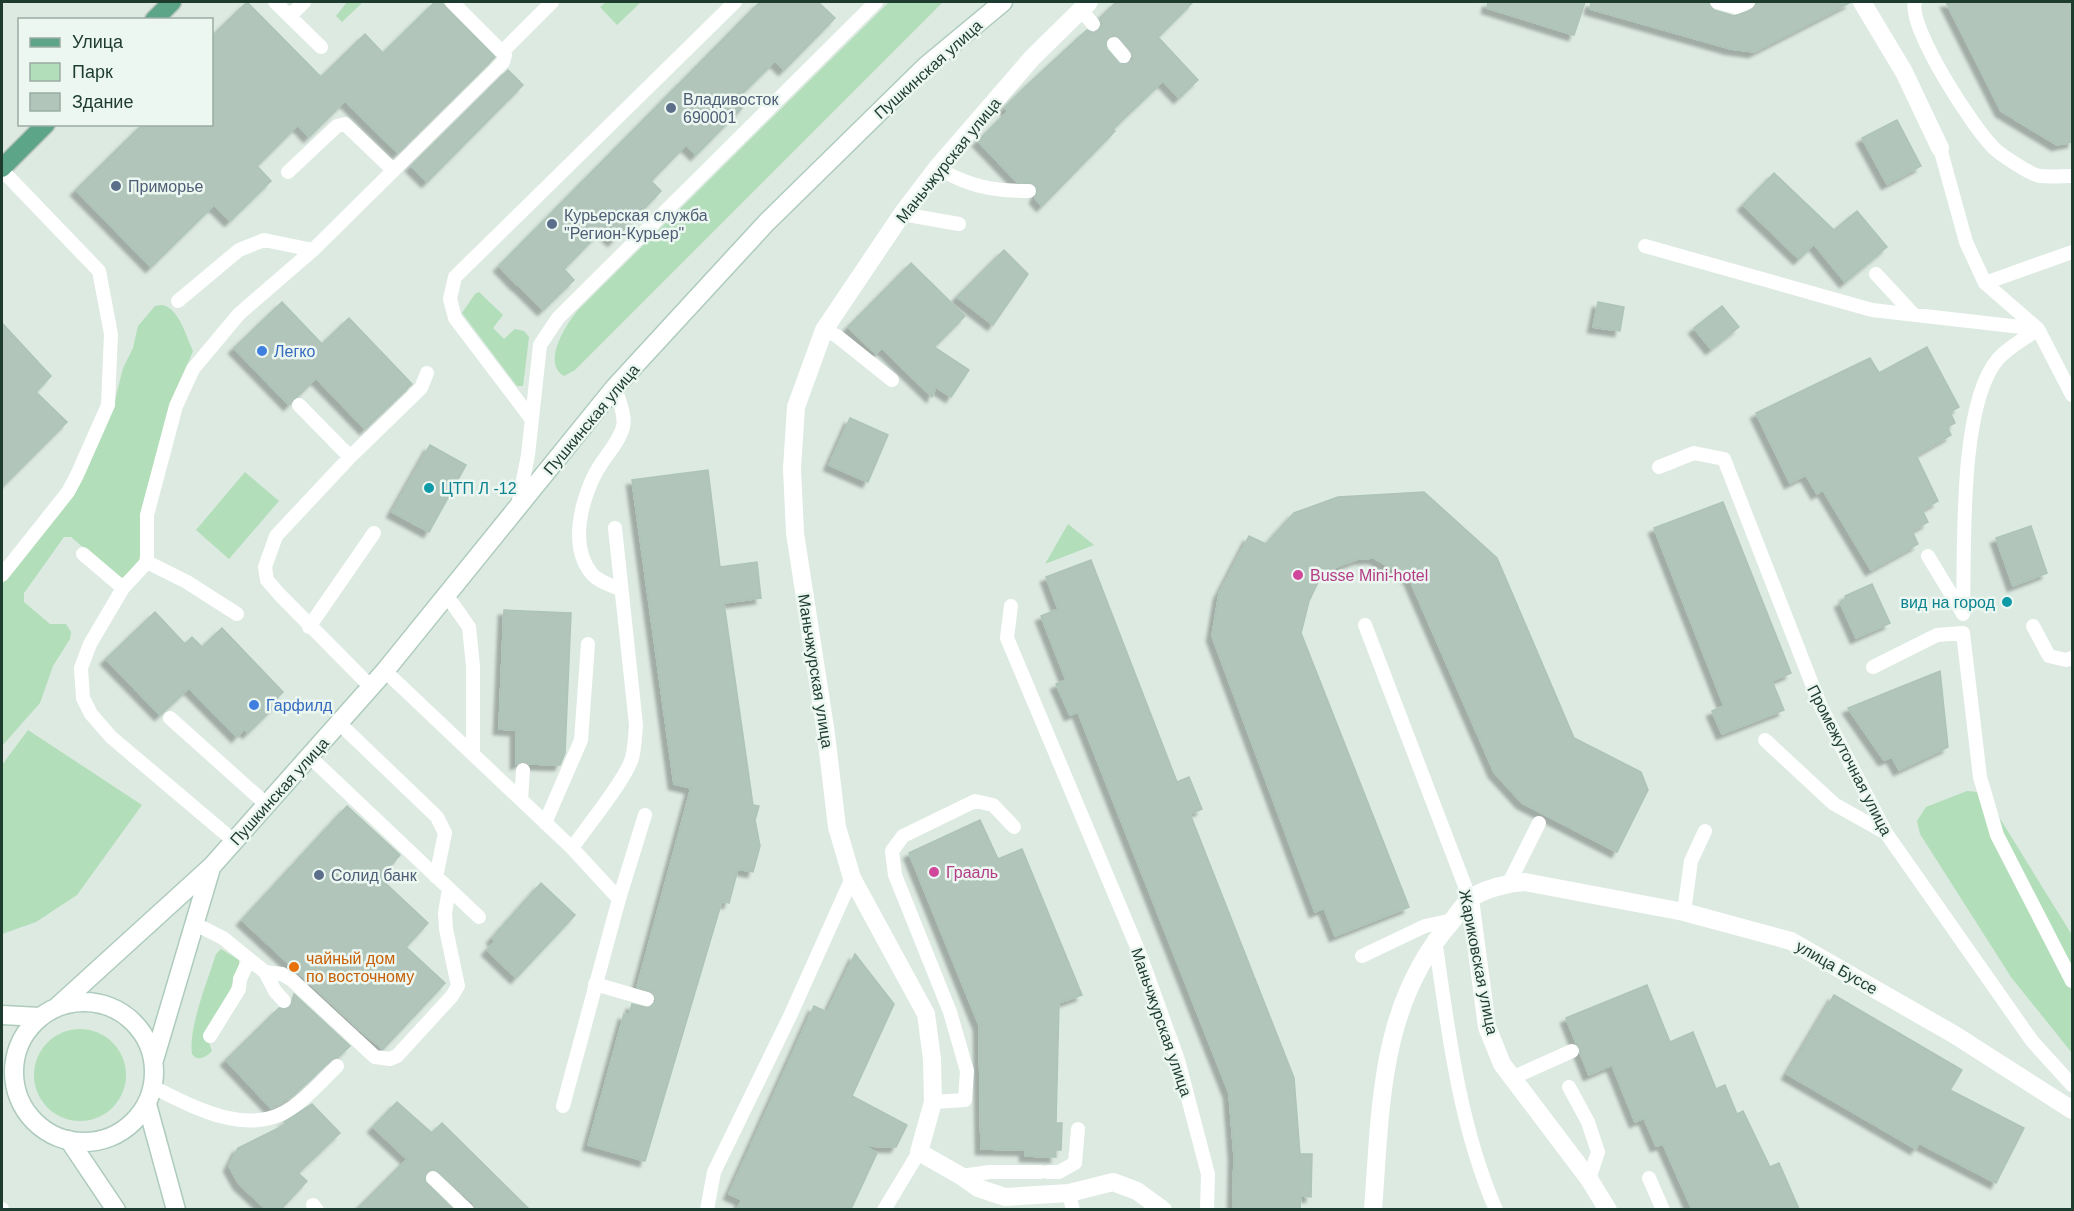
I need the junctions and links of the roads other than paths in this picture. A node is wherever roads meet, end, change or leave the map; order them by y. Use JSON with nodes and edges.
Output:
{"nodes":[{"id":1,"x":172,"y":2,"type":"edge"},
{"id":2,"x":275,"y":2,"type":"edge"},
{"id":3,"x":304,"y":2,"type":"edge"},
{"id":4,"x":452,"y":2,"type":"edge"},
{"id":5,"x":552,"y":2,"type":"edge"},
{"id":6,"x":735,"y":2,"type":"edge"},
{"id":7,"x":876,"y":2,"type":"edge"},
{"id":8,"x":1003,"y":2,"type":"edge"},
{"id":9,"x":1717,"y":2,"type":"edge"},
{"id":10,"x":1748,"y":2,"type":"edge"},
{"id":11,"x":1862,"y":2,"type":"edge"},
{"id":12,"x":1915,"y":2,"type":"edge"},
{"id":13,"x":1085,"y":6,"type":"edge"},
{"id":14,"x":290,"y":16,"type":"junction"},
{"id":15,"x":156,"y":18,"type":"edge"},
{"id":16,"x":1093,"y":24,"type":"dead end"},
{"id":17,"x":1113,"y":44,"type":"dead end"},
{"id":18,"x":321,"y":47,"type":"dead end"},
{"id":19,"x":502,"y":52,"type":"junction"},
{"id":20,"x":1124,"y":56,"type":"dead end"},
{"id":21,"x":44,"y":126,"type":"edge"},
{"id":22,"x":1940,"y":148,"type":"joint"},
{"id":23,"x":937,"y":168,"type":"junction"},
{"id":24,"x":2,"y":169,"type":"edge"},
{"id":25,"x":393,"y":170,"type":"junction"},
{"id":26,"x":288,"y":172,"type":"dead end"},
{"id":27,"x":2073,"y":176,"type":"edge"},
{"id":28,"x":1029,"y":191,"type":"dead end"},
{"id":29,"x":902,"y":214,"type":"junction"},
{"id":30,"x":959,"y":224,"type":"dead end"},
{"id":31,"x":1645,"y":246,"type":"dead end"},
{"id":32,"x":313,"y":250,"type":"junction"},
{"id":33,"x":2073,"y":252,"type":"edge"},
{"id":34,"x":1876,"y":274,"type":"dead end"},
{"id":35,"x":1985,"y":283,"type":"junction"},
{"id":36,"x":178,"y":301,"type":"dead end"},
{"id":37,"x":1914,"y":315,"type":"junction"},
{"id":38,"x":2038,"y":329,"type":"junction"},
{"id":39,"x":824,"y":330,"type":"junction"},
{"id":40,"x":427,"y":373,"type":"dead end"},
{"id":41,"x":892,"y":380,"type":"dead end"},
{"id":42,"x":615,"y":387,"type":"junction"},
{"id":43,"x":2072,"y":390,"type":"edge"},
{"id":44,"x":299,"y":405,"type":"dead end"},
{"id":45,"x":530,"y":417,"type":"junction"},
{"id":46,"x":350,"y":457,"type":"junction"},
{"id":47,"x":1659,"y":467,"type":"dead end"},
{"id":48,"x":517,"y":510,"type":"junction"},
{"id":49,"x":615,"y":528,"type":"dead end"},
{"id":50,"x":374,"y":533,"type":"dead end"},
{"id":51,"x":84,"y":554,"type":"dead end"},
{"id":52,"x":1928,"y":556,"type":"dead end"},
{"id":53,"x":147,"y":562,"type":"junction"},
{"id":54,"x":2,"y":575,"type":"edge"},
{"id":55,"x":123,"y":588,"type":"junction"},
{"id":56,"x":620,"y":589,"type":"junction"},
{"id":57,"x":447,"y":596,"type":"junction"},
{"id":58,"x":1011,"y":606,"type":"dead end"},
{"id":59,"x":237,"y":614,"type":"dead end"},
{"id":60,"x":1365,"y":625,"type":"dead end"},
{"id":61,"x":2033,"y":626,"type":"dead end"},
{"id":62,"x":309,"y":627,"type":"junction"},
{"id":63,"x":588,"y":644,"type":"dead end"},
{"id":64,"x":2073,"y":658,"type":"edge"},
{"id":65,"x":1873,"y":667,"type":"dead end"},
{"id":66,"x":385,"y":671,"type":"junction"},
{"id":67,"x":371,"y":687,"type":"junction"},
{"id":68,"x":170,"y":718,"type":"dead end"},
{"id":69,"x":339,"y":723,"type":"junction"},
{"id":70,"x":1765,"y":740,"type":"dead end"},
{"id":71,"x":473,"y":754,"type":"junction"},
{"id":72,"x":310,"y":757,"type":"junction"},
{"id":73,"x":523,"y":770,"type":"dead end"},
{"id":74,"x":520,"y":800,"type":"junction"},
{"id":75,"x":267,"y":804,"type":"junction"},
{"id":76,"x":645,"y":815,"type":"dead end"},
{"id":77,"x":545,"y":823,"type":"junction"},
{"id":78,"x":1539,"y":823,"type":"dead end"},
{"id":79,"x":1014,"y":827,"type":"dead end"},
{"id":80,"x":1705,"y":831,"type":"dead end"},
{"id":81,"x":1886,"y":833,"type":"junction"},
{"id":82,"x":234,"y":841,"type":"junction"},
{"id":83,"x":572,"y":848,"type":"junction"},
{"id":84,"x":212,"y":866,"type":"junction"},
{"id":85,"x":436,"y":877,"type":"junction"},
{"id":86,"x":852,"y":878,"type":"junction"},
{"id":87,"x":1509,"y":883,"type":"junction"},
{"id":88,"x":449,"y":889,"type":"junction"},
{"id":89,"x":619,"y":898,"type":"junction"},
{"id":90,"x":1470,"y":899,"type":"junction"},
{"id":91,"x":1684,"y":912,"type":"junction"},
{"id":92,"x":479,"y":917,"type":"dead end"},
{"id":93,"x":1453,"y":920,"type":"junction"},
{"id":94,"x":195,"y":924,"type":"junction"},
{"id":95,"x":1435,"y":939,"type":"junction"},
{"id":96,"x":1362,"y":956,"type":"dead end"},
{"id":97,"x":249,"y":960,"type":"junction"},
{"id":98,"x":265,"y":972,"type":"junction"},
{"id":99,"x":2073,"y":981,"type":"edge"},
{"id":100,"x":595,"y":984,"type":"junction"},
{"id":101,"x":647,"y":999,"type":"dead end"},
{"id":102,"x":284,"y":1001,"type":"dead end"},
{"id":103,"x":57,"y":1007,"type":"junction"},
{"id":104,"x":2,"y":1014,"type":"edge"},
{"id":105,"x":40,"y":1017,"type":"junction"},
{"id":106,"x":210,"y":1036,"type":"dead end"},
{"id":107,"x":1572,"y":1050,"type":"dead end"},
{"id":108,"x":154,"y":1060,"type":"junction"},
{"id":109,"x":338,"y":1066,"type":"dead end"},
{"id":110,"x":1514,"y":1077,"type":"junction"},
{"id":111,"x":2,"y":1085,"type":"edge"},
{"id":112,"x":2073,"y":1085,"type":"edge"},
{"id":113,"x":153,"y":1087,"type":"junction"},
{"id":114,"x":1569,"y":1087,"type":"dead end"},
{"id":115,"x":19,"y":1099,"type":"junction"},
{"id":116,"x":933,"y":1102,"type":"junction"},
{"id":117,"x":147,"y":1104,"type":"junction"},
{"id":118,"x":563,"y":1106,"type":"dead end"},
{"id":119,"x":2073,"y":1110,"type":"edge"},
{"id":120,"x":1078,"y":1129,"type":"dead end"},
{"id":121,"x":69,"y":1140,"type":"junction"},
{"id":122,"x":919,"y":1152,"type":"junction"},
{"id":123,"x":961,"y":1176,"type":"junction"},
{"id":124,"x":433,"y":1178,"type":"dead end"},
{"id":125,"x":1649,"y":1178,"type":"dead end"},
{"id":126,"x":1589,"y":1179,"type":"junction"},
{"id":127,"x":1071,"y":1201,"type":"edge"},
{"id":128,"x":116,"y":1209,"type":"edge"},
{"id":129,"x":176,"y":1209,"type":"edge"},
{"id":130,"x":467,"y":1209,"type":"edge"},
{"id":131,"x":707,"y":1209,"type":"edge"},
{"id":132,"x":884,"y":1209,"type":"edge"},
{"id":133,"x":1163,"y":1209,"type":"edge"},
{"id":134,"x":1207,"y":1209,"type":"edge"},
{"id":135,"x":1373,"y":1209,"type":"edge"},
{"id":136,"x":1496,"y":1209,"type":"edge"},
{"id":137,"x":1608,"y":1209,"type":"edge"},
{"id":138,"x":1663,"y":1209,"type":"edge"}],
"edges":[{"from":1,"to":15,"type":"main road"},
{"from":2,"to":14,"type":"lane"},
{"from":3,"to":14,"type":"lane"},
{"from":4,"to":19,"type":"lane"},
{"from":5,"to":19,"type":"lane"},
{"from":6,"to":45,"type":"lane"},
{"from":7,"to":45,"type":"lane"},
{"from":8,"to":42,"type":"street","name":"Пушкинская улица"},
{"from":9,"to":10,"type":"lane"},
{"from":11,"to":22,"type":"street"},
{"from":12,"to":27,"type":"lane"},
{"from":13,"to":16,"type":"lane"},
{"from":13,"to":23,"type":"street","name":"Маньчжурская улица"},
{"from":14,"to":18,"type":"lane"},
{"from":17,"to":20,"type":"lane"},
{"from":19,"to":25,"type":"lane"},
{"from":21,"to":24,"type":"main road"},
{"from":22,"to":35,"type":"lane"},
{"from":23,"to":28,"type":"lane"},
{"from":23,"to":29,"type":"street","name":"Маньчжурская улица"},
{"from":24,"to":54,"type":"lane"},
{"from":25,"to":26,"type":"lane"},
{"from":25,"to":32,"type":"lane"},
{"from":29,"to":30,"type":"lane"},
{"from":29,"to":39,"type":"street","name":"Маньчжурская улица"},
{"from":31,"to":37,"type":"lane"},
{"from":32,"to":36,"type":"lane"},
{"from":32,"to":53,"type":"lane"},
{"from":33,"to":35,"type":"lane"},
{"from":34,"to":37,"type":"lane"},
{"from":35,"to":38,"type":"lane"},
{"from":37,"to":38,"type":"lane"},
{"from":38,"to":43,"type":"lane"},
{"from":38,"to":52,"type":"lane"},
{"from":39,"to":41,"type":"lane"},
{"from":39,"to":86,"type":"street","name":"Маньчжурская улица"},
{"from":40,"to":46,"type":"lane"},
{"from":42,"to":48,"type":"street","name":"Пушкинская улица"},
{"from":42,"to":56,"type":"lane"},
{"from":44,"to":46,"type":"lane"},
{"from":45,"to":48,"type":"lane"},
{"from":46,"to":62,"type":"lane"},
{"from":47,"to":81,"type":"lane","name":"Промежуточная улица"},
{"from":48,"to":57,"type":"street","name":"Пушкинская улица"},
{"from":49,"to":56,"type":"lane"},
{"from":50,"to":62,"type":"lane"},
{"from":51,"to":55,"type":"lane"},
{"from":53,"to":55,"type":"lane"},
{"from":53,"to":59,"type":"lane"},
{"from":55,"to":82,"type":"lane"},
{"from":56,"to":83,"type":"lane"},
{"from":57,"to":66,"type":"street","name":"Пушкинская улица"},
{"from":57,"to":71,"type":"lane"},
{"from":58,"to":134,"type":"lane","name":"Маньчжурская улица"},
{"from":60,"to":90,"type":"lane","name":"Жариковская улица"},
{"from":61,"to":64,"type":"lane"},
{"from":62,"to":67,"type":"lane"},
{"from":63,"to":77,"type":"lane"},
{"from":65,"to":99,"type":"lane"},
{"from":66,"to":67,"type":"street","name":"Пушкинская улица"},
{"from":66,"to":71,"type":"lane"},
{"from":67,"to":69,"type":"street","name":"Пушкинская улица"},
{"from":68,"to":75,"type":"lane"},
{"from":69,"to":72,"type":"street","name":"Пушкинская улица"},
{"from":69,"to":85,"type":"lane"},
{"from":70,"to":81,"type":"lane"},
{"from":71,"to":74,"type":"lane"},
{"from":72,"to":75,"type":"street","name":"Пушкинская улица"},
{"from":72,"to":85,"type":"lane"},
{"from":73,"to":74,"type":"lane"},
{"from":74,"to":77,"type":"lane"},
{"from":75,"to":82,"type":"street","name":"Пушкинская улица"},
{"from":76,"to":89,"type":"lane"},
{"from":77,"to":83,"type":"lane"},
{"from":78,"to":87,"type":"lane"},
{"from":79,"to":116,"type":"lane"},
{"from":80,"to":91,"type":"lane"},
{"from":81,"to":112,"type":"lane","name":"Промежуточная улица"},
{"from":82,"to":84,"type":"street","name":"Пушкинская улица"},
{"from":83,"to":89,"type":"lane"},
{"from":84,"to":94,"type":"street","name":"Пушкинская улица"},
{"from":84,"to":103,"type":"street","name":"Пушкинская улица"},
{"from":85,"to":88,"type":"lane"},
{"from":86,"to":116,"type":"street","name":"Маньчжурская улица"},
{"from":86,"to":131,"type":"lane"},
{"from":87,"to":90,"type":"street","name":"улица Буссе"},
{"from":87,"to":91,"type":"street","name":"улица Буссе"},
{"from":88,"to":92,"type":"lane"},
{"from":88,"to":98,"type":"lane"},
{"from":89,"to":100,"type":"lane"},
{"from":90,"to":93,"type":"street"},
{"from":90,"to":110,"type":"street","name":"Жариковская улица"},
{"from":91,"to":119,"type":"street","name":"улица Буссе"},
{"from":93,"to":95,"type":"street"},
{"from":93,"to":96,"type":"lane"},
{"from":94,"to":97,"type":"lane"},
{"from":94,"to":108,"type":"street","name":"Пушкинская улица"},
{"from":95,"to":135,"type":"street"},
{"from":95,"to":136,"type":"lane"},
{"from":97,"to":98,"type":"lane"},
{"from":97,"to":106,"type":"lane"},
{"from":98,"to":102,"type":"lane"},
{"from":100,"to":101,"type":"lane"},
{"from":100,"to":118,"type":"lane"},
{"from":103,"to":105,"type":"street"},
{"from":103,"to":108,"type":"street"},
{"from":104,"to":105,"type":"street"},
{"from":105,"to":115,"type":"street"},
{"from":107,"to":110,"type":"lane"},
{"from":108,"to":113,"type":"street"},
{"from":109,"to":113,"type":"lane"},
{"from":110,"to":126,"type":"street","name":"Жариковская улица"},
{"from":111,"to":115,"type":"street"},
{"from":113,"to":117,"type":"street"},
{"from":114,"to":126,"type":"lane"},
{"from":115,"to":121,"type":"street"},
{"from":116,"to":122,"type":"street","name":"Маньчжурская улица"},
{"from":117,"to":121,"type":"street"},
{"from":117,"to":129,"type":"street"},
{"from":120,"to":123,"type":"lane"},
{"from":121,"to":128,"type":"street"},
{"from":122,"to":123,"type":"street"},
{"from":122,"to":132,"type":"lane"},
{"from":123,"to":127,"type":"street"},
{"from":124,"to":130,"type":"lane"},
{"from":125,"to":138,"type":"lane"},
{"from":126,"to":137,"type":"street","name":"Жариковская улица"},
{"from":127,"to":133,"type":"street"}]}
